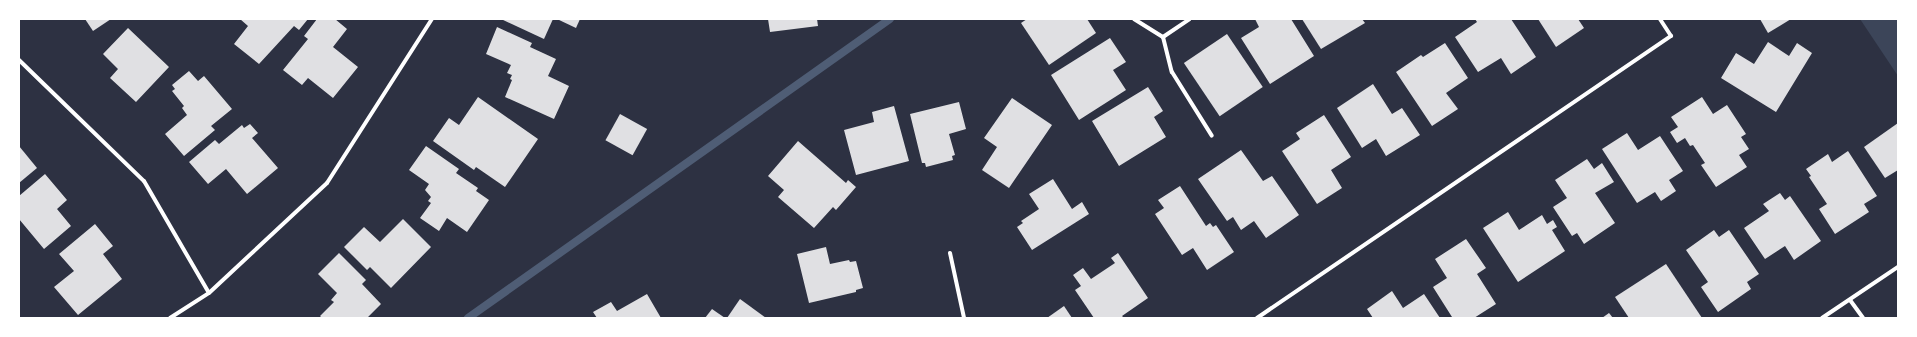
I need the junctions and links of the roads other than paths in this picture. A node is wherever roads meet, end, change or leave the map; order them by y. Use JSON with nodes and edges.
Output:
{"nodes":[{"id":1,"x":431,"y":19,"type":"edge"},
{"id":2,"x":1134,"y":19,"type":"edge"},
{"id":3,"x":1190,"y":19,"type":"edge"},
{"id":4,"x":1660,"y":19,"type":"edge"},
{"id":5,"x":1163,"y":38,"type":"junction"},
{"id":6,"x":19,"y":60,"type":"edge"},
{"id":7,"x":1212,"y":136,"type":"dead end"},
{"id":8,"x":950,"y":253,"type":"dead end"},
{"id":9,"x":1898,"y":267,"type":"edge"},
{"id":10,"x":209,"y":293,"type":"junction"},
{"id":11,"x":1850,"y":300,"type":"junction"},
{"id":12,"x":170,"y":318,"type":"edge"},
{"id":13,"x":964,"y":318,"type":"edge"},
{"id":14,"x":1257,"y":318,"type":"edge"},
{"id":15,"x":1822,"y":318,"type":"edge"},
{"id":16,"x":1863,"y":318,"type":"edge"}],
"edges":[{"from":1,"to":10,"type":"street"},
{"from":2,"to":5,"type":"street"},
{"from":3,"to":5,"type":"street"},
{"from":4,"to":14,"type":"street"},
{"from":5,"to":7,"type":"street"},
{"from":6,"to":10,"type":"street"},
{"from":8,"to":13,"type":"street"},
{"from":9,"to":11,"type":"street"},
{"from":10,"to":12,"type":"street"},
{"from":11,"to":15,"type":"street"},
{"from":11,"to":16,"type":"street"}]}
